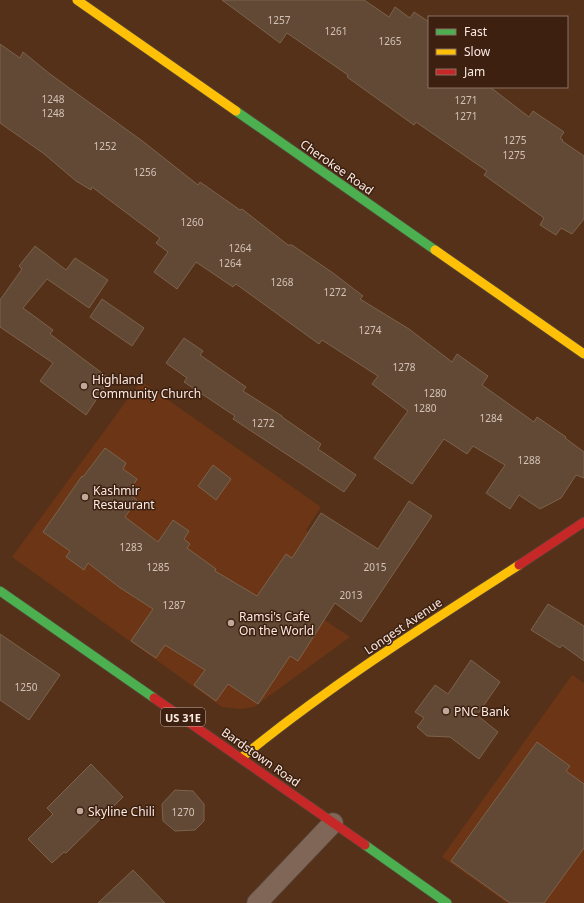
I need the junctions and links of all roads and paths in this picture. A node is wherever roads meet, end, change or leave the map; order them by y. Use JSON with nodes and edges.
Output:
{"nodes":[{"id":1,"x":77,"y":0,"type":"edge"},
{"id":2,"x":584,"y":354,"type":"edge"},
{"id":3,"x":584,"y":522,"type":"edge"},
{"id":4,"x":0,"y":591,"type":"edge"},
{"id":5,"x":241,"y":758,"type":"junction"},
{"id":6,"x":333,"y":823,"type":"junction"},
{"id":7,"x":257,"y":903,"type":"edge"},
{"id":8,"x":447,"y":903,"type":"edge"}],
"edges":[{"from":1,"to":2,"type":"street","name":"Cherokee Road"},
{"from":3,"to":5,"type":"street","name":"Longest Avenue"},
{"from":4,"to":5,"type":"street","name":"Bardstown Road","number":"US 31E"},
{"from":5,"to":6,"type":"street","name":"Bardstown Road","number":"US 31E"},
{"from":6,"to":7,"type":"street"},
{"from":6,"to":8,"type":"street","name":"Bardstown Road","number":"US 31E"}]}
